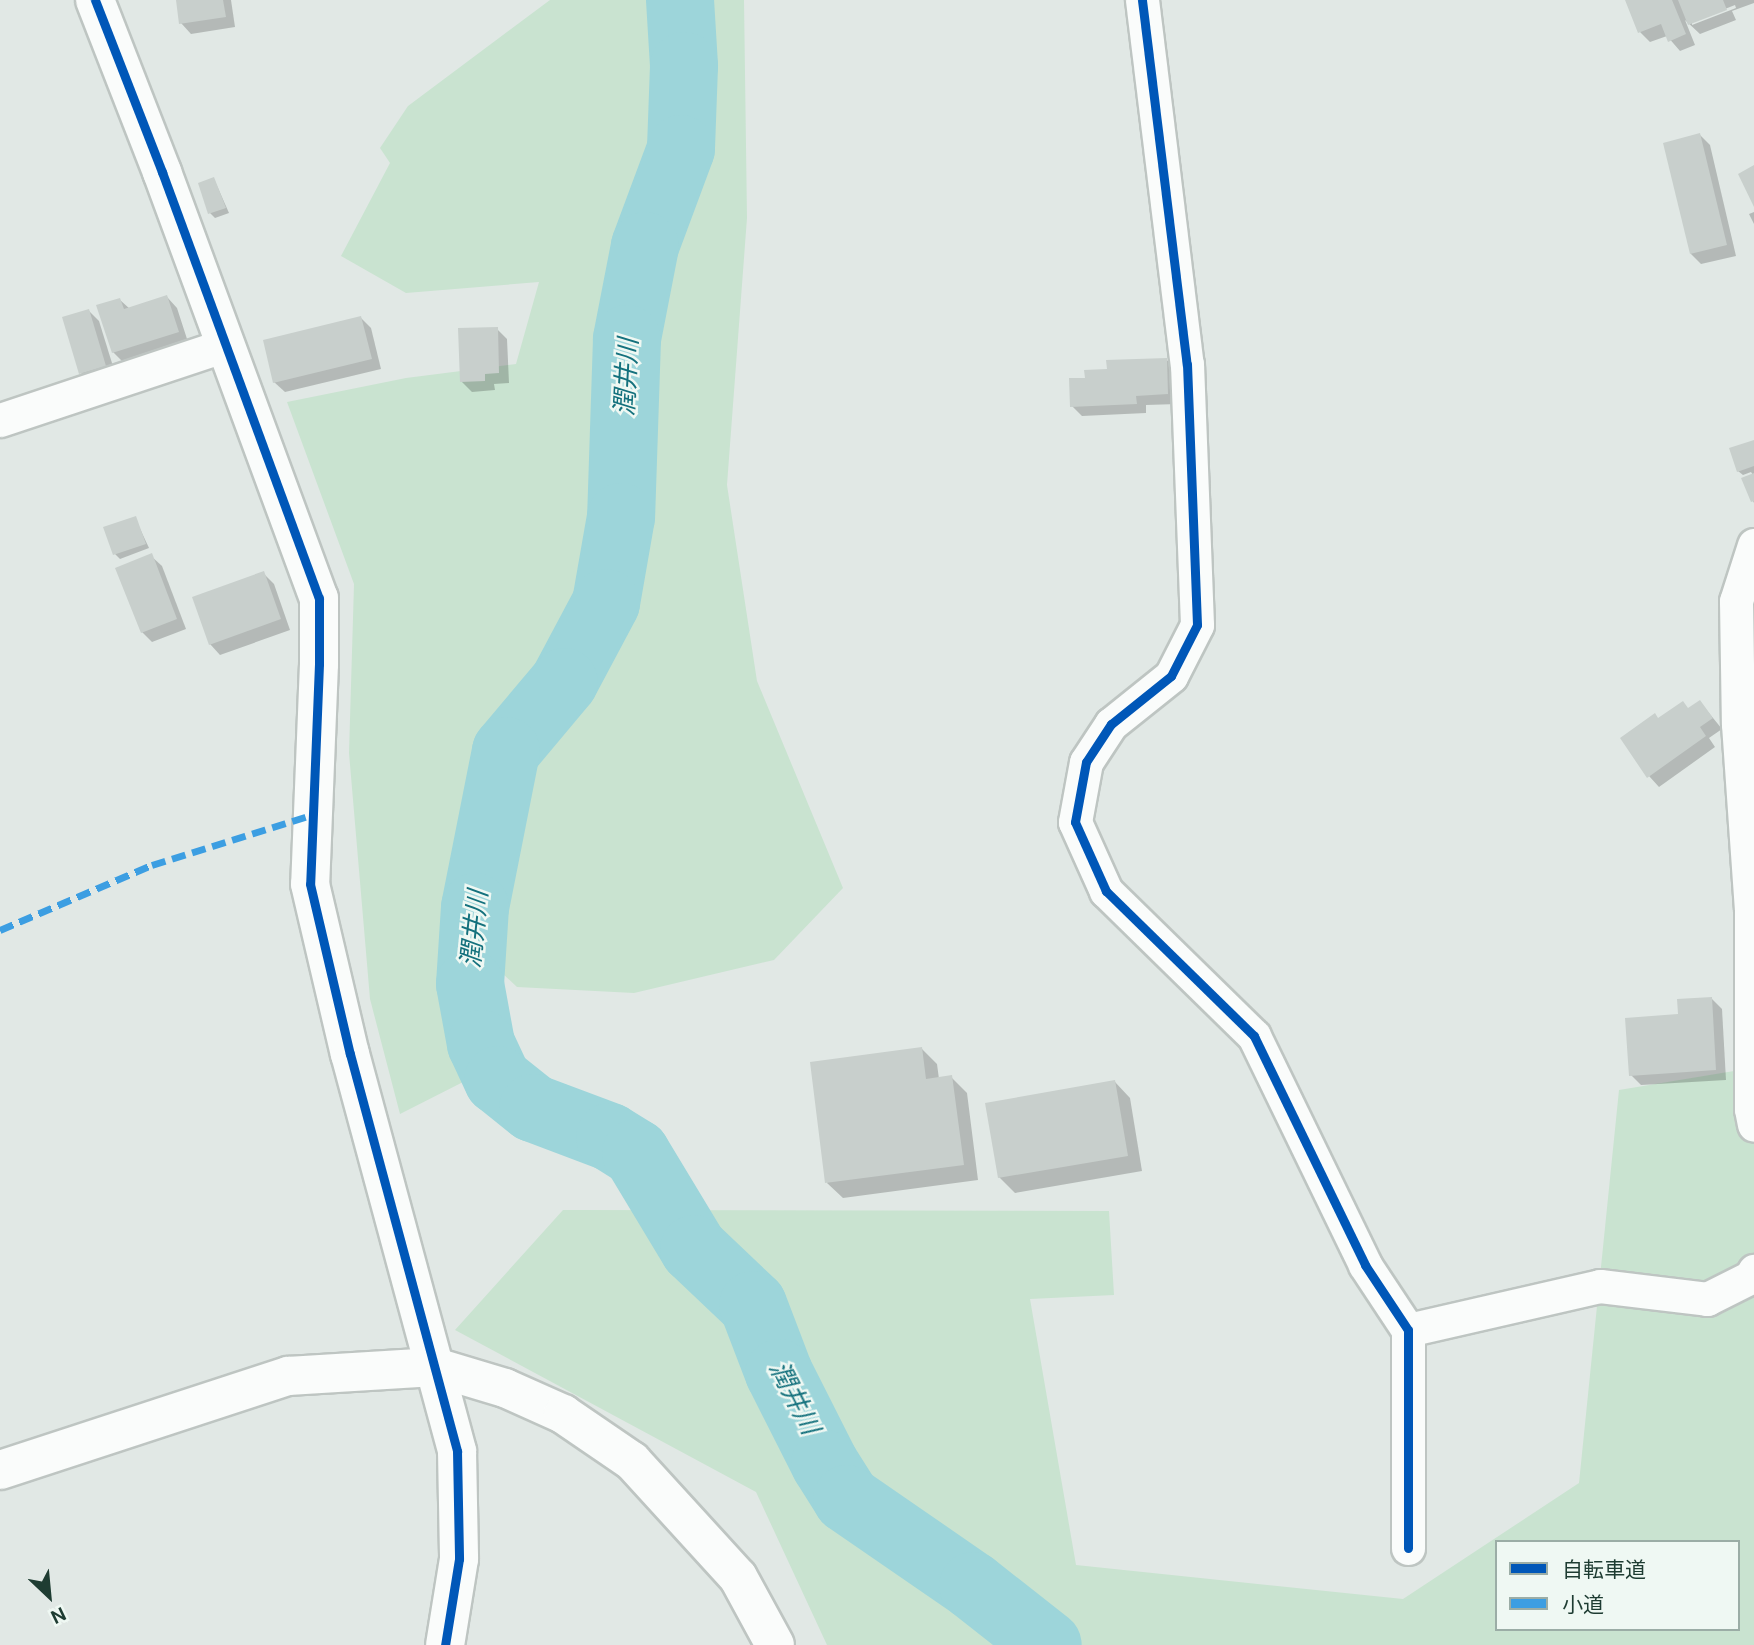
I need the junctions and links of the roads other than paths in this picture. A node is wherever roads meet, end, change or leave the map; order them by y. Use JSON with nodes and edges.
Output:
{"nodes":[{"id":1,"x":94,"y":0,"type":"edge"},
{"id":2,"x":1142,"y":0,"type":"edge"},
{"id":3,"x":225,"y":345,"type":"junction"},
{"id":4,"x":0,"y":419,"type":"edge"},
{"id":5,"x":1754,"y":545,"type":"edge"},
{"id":6,"x":1754,"y":1125,"type":"edge"},
{"id":7,"x":1754,"y":1271,"type":"edge"},
{"id":8,"x":1408,"y":1330,"type":"junction"},
{"id":9,"x":435,"y":1367,"type":"junction"},
{"id":10,"x":0,"y":1470,"type":"edge"},
{"id":11,"x":1408,"y":1548,"type":"dead end"},
{"id":12,"x":445,"y":1645,"type":"edge"},
{"id":13,"x":775,"y":1645,"type":"edge"}],
"edges":[{"from":1,"to":3,"type":"street"},
{"from":2,"to":8,"type":"street"},
{"from":3,"to":4,"type":"street"},
{"from":3,"to":9,"type":"street"},
{"from":5,"to":6,"type":"street"},
{"from":7,"to":8,"type":"street"},
{"from":8,"to":11,"type":"street"},
{"from":9,"to":10,"type":"street"},
{"from":9,"to":12,"type":"street"},
{"from":9,"to":13,"type":"street"}]}
